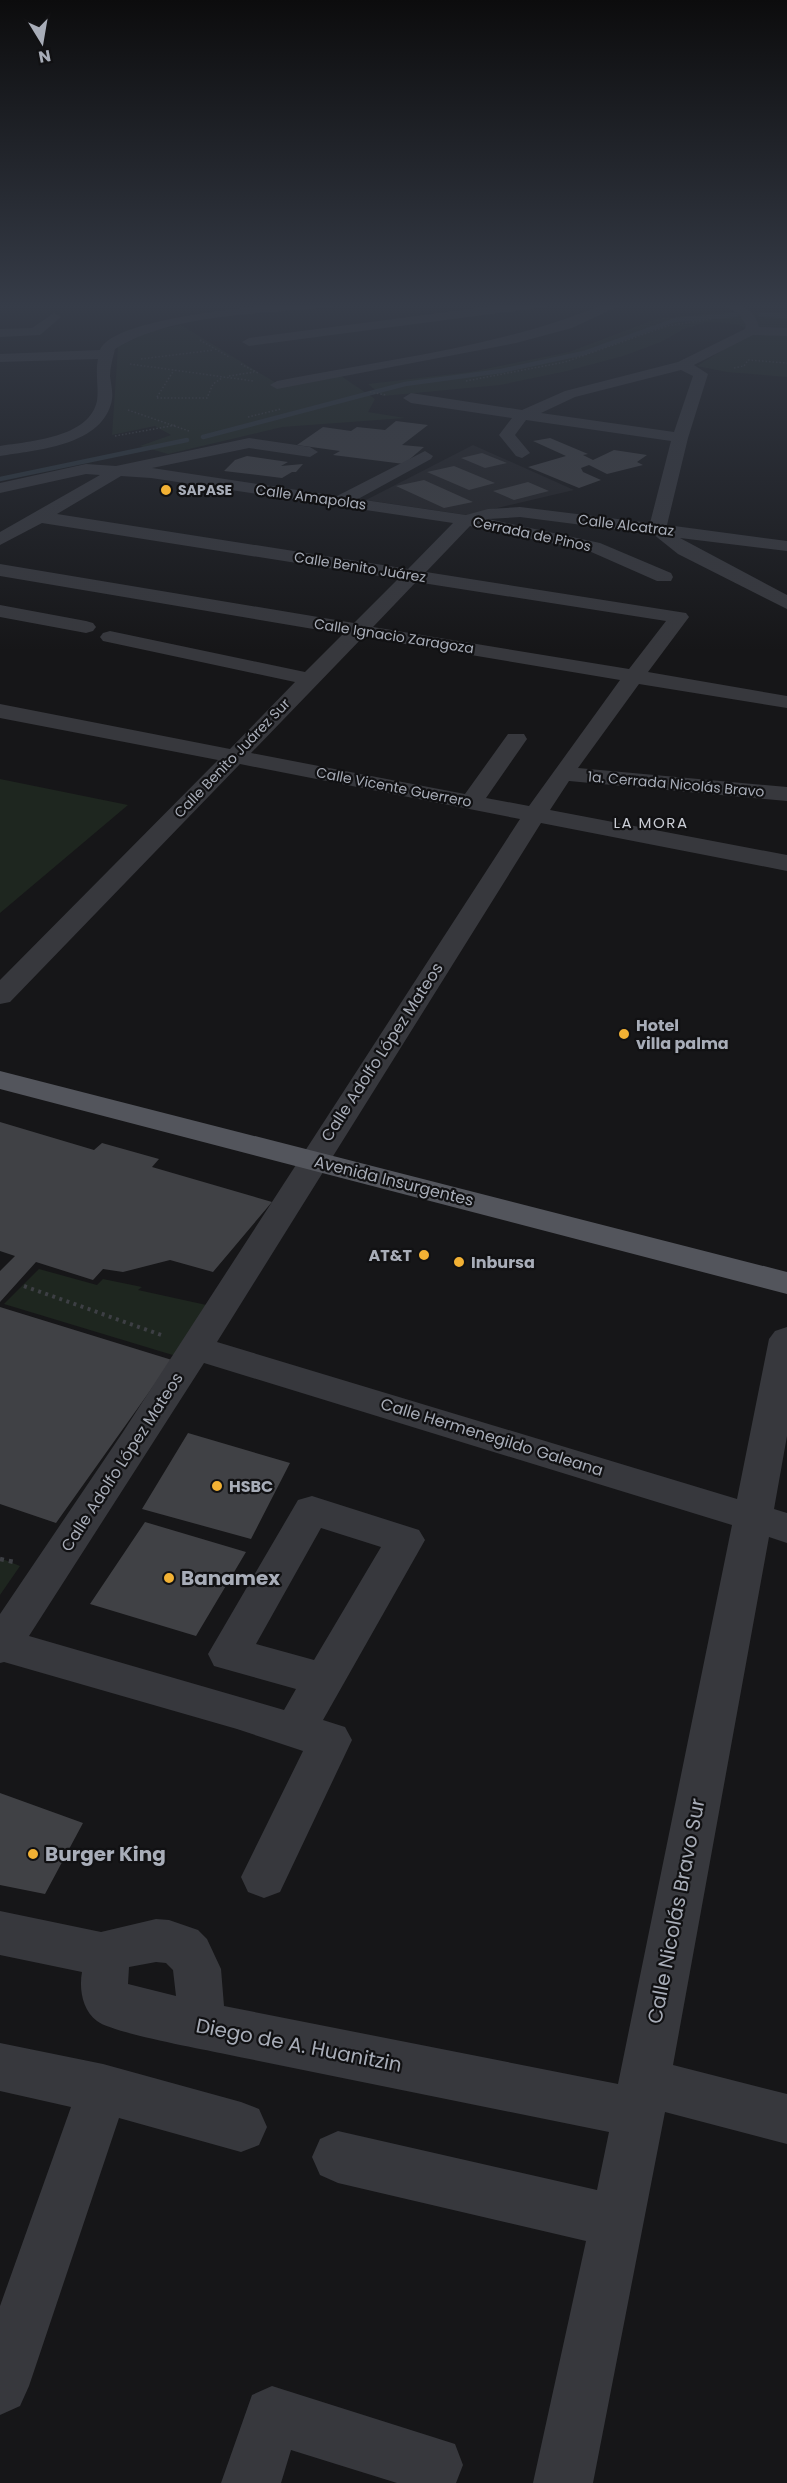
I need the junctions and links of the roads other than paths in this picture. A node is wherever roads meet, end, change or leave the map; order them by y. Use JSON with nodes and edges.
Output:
{"nodes":[{"id":1,"x":96,"y":419,"type":"edge"},
{"id":2,"x":519,"y":419,"type":"edge"},
{"id":3,"x":542,"y":419,"type":"edge"},
{"id":4,"x":686,"y":419,"type":"edge"},
{"id":5,"x":680,"y":438,"type":"junction"},
{"id":6,"x":0,"y":452,"type":"edge"},
{"id":7,"x":310,"y":452,"type":"dead end"},
{"id":8,"x":522,"y":453,"type":"dead end"},
{"id":9,"x":425,"y":456,"type":"dead end"},
{"id":10,"x":120,"y":471,"type":"junction"},
{"id":11,"x":0,"y":488,"type":"edge"},
{"id":12,"x":340,"y":501,"type":"junction"},
{"id":13,"x":40,"y":517,"type":"junction"},
{"id":14,"x":466,"y":520,"type":"junction"},
{"id":15,"x":657,"y":529,"type":"junction"},
{"id":16,"x":0,"y":540,"type":"edge"},
{"id":17,"x":787,"y":546,"type":"edge"},
{"id":18,"x":0,"y":570,"type":"edge"},
{"id":19,"x":411,"y":575,"type":"junction"},
{"id":20,"x":664,"y":577,"type":"dead end"},
{"id":21,"x":787,"y":603,"type":"edge"},
{"id":22,"x":0,"y":611,"type":"edge"},
{"id":23,"x":679,"y":617,"type":"joint"},
{"id":24,"x":86,"y":627,"type":"dead end"},
{"id":25,"x":358,"y":630,"type":"junction"},
{"id":26,"x":110,"y":637,"type":"dead end"},
{"id":27,"x":634,"y":676,"type":"junction"},
{"id":28,"x":309,"y":679,"type":"junction"},
{"id":29,"x":787,"y":702,"type":"edge"},
{"id":30,"x":0,"y":711,"type":"edge"},
{"id":31,"x":516,"y":739,"type":"dead end"},
{"id":32,"x":233,"y":756,"type":"junction"},
{"id":33,"x":565,"y":774,"type":"junction"},
{"id":34,"x":787,"y":794,"type":"edge"},
{"id":35,"x":471,"y":802,"type":"junction"},
{"id":36,"x":535,"y":814,"type":"junction"},
{"id":37,"x":787,"y":863,"type":"edge"},
{"id":38,"x":0,"y":996,"type":"edge"},
{"id":39,"x":0,"y":1080,"type":"edge"},
{"id":40,"x":312,"y":1160,"type":"junction"},
{"id":41,"x":787,"y":1283,"type":"edge"},
{"id":42,"x":787,"y":1339,"type":"edge"},
{"id":43,"x":197,"y":1348,"type":"junction"},
{"id":44,"x":770,"y":1522,"type":"edge"},
{"id":45,"x":1,"y":1646,"type":"edge"},
{"id":46,"x":323,"y":1679,"type":"junction"},
{"id":47,"x":294,"y":1731,"type":"junction"},
{"id":48,"x":264,"y":1877,"type":"dead end"},
{"id":49,"x":0,"y":1933,"type":"edge"},
{"id":50,"x":101,"y":1954,"type":"junction"},
{"id":51,"x":195,"y":2024,"type":"junction"},
{"id":52,"x":0,"y":2067,"type":"edge"},
{"id":53,"x":103,"y":2090,"type":"junction"},
{"id":54,"x":641,"y":2098,"type":"junction"},
{"id":55,"x":787,"y":2119,"type":"edge"},
{"id":56,"x":241,"y":2127,"type":"dead end"},
{"id":57,"x":338,"y":2157,"type":"dead end"},
{"id":58,"x":617,"y":2222,"type":"junction"},
{"id":59,"x":0,"y":2386,"type":"edge"},
{"id":60,"x":434,"y":2465,"type":"dead end"},
{"id":61,"x":251,"y":2483,"type":"edge"},
{"id":62,"x":563,"y":2483,"type":"edge"}],
"edges":[{"from":1,"to":6,"type":"street"},
{"from":2,"to":8,"type":"street"},
{"from":3,"to":5,"type":"street"},
{"from":4,"to":5,"type":"street"},
{"from":5,"to":15,"type":"street"},
{"from":7,"to":10,"type":"street"},
{"from":9,"to":12,"type":"street"},
{"from":10,"to":11,"type":"street"},
{"from":10,"to":12,"type":"street","name":"Calle Amapolas"},
{"from":10,"to":13,"type":"street"},
{"from":12,"to":14,"type":"street","name":"Calle Amapolas"},
{"from":13,"to":16,"type":"street"},
{"from":13,"to":19,"type":"street","name":"Calle Benito Juárez"},
{"from":14,"to":15,"type":"street","name":"Calle Alcatraz"},
{"from":14,"to":19,"type":"street","name":"Calle Benito Juárez Sur"},
{"from":14,"to":20,"type":"street","name":"Cerrada de Pinos"},
{"from":15,"to":17,"type":"street","name":"Calle Alcatraz"},
{"from":15,"to":21,"type":"street"},
{"from":18,"to":25,"type":"street","name":"Calle Ignacio Zaragoza"},
{"from":19,"to":23,"type":"street","name":"Calle Benito Juárez"},
{"from":19,"to":25,"type":"street","name":"Calle Benito Juárez Sur"},
{"from":22,"to":24,"type":"street"},
{"from":23,"to":27,"type":"street","name":"Calle Adolfo López Mateos"},
{"from":25,"to":27,"type":"street","name":"Calle Ignacio Zaragoza"},
{"from":25,"to":28,"type":"street","name":"Calle Benito Juárez Sur"},
{"from":26,"to":28,"type":"street"},
{"from":27,"to":29,"type":"street","name":"Calle Ignacio Zaragoza"},
{"from":27,"to":33,"type":"street","name":"Calle Adolfo López Mateos"},
{"from":28,"to":32,"type":"street","name":"Calle Benito Juárez Sur"},
{"from":30,"to":32,"type":"street","name":"Calle Vicente Guerrero"},
{"from":31,"to":35,"type":"street"},
{"from":32,"to":35,"type":"street","name":"Calle Vicente Guerrero"},
{"from":32,"to":38,"type":"street","name":"Calle Benito Juárez Sur"},
{"from":33,"to":34,"type":"street","name":"1a. Cerrada Nicolás Bravo"},
{"from":33,"to":36,"type":"street","name":"Calle Adolfo López Mateos"},
{"from":35,"to":36,"type":"street","name":"Calle Vicente Guerrero"},
{"from":36,"to":37,"type":"street","name":"Calle Vicente Guerrero"},
{"from":36,"to":40,"type":"street","name":"Calle Adolfo López Mateos"},
{"from":39,"to":40,"type":"main road","name":"Avenida Insurgentes"},
{"from":40,"to":41,"type":"main road","name":"Avenida Insurgentes"},
{"from":40,"to":43,"type":"street","name":"Calle Adolfo López Mateos"},
{"from":42,"to":44,"type":"street","name":"Calle Nicolás Bravo Sur"},
{"from":43,"to":44,"type":"street","name":"Calle Hermenegildo Galeana"},
{"from":43,"to":45,"type":"street","name":"Calle Adolfo López Mateos"},
{"from":44,"to":54,"type":"street","name":"Calle Nicolás Bravo Sur"},
{"from":45,"to":47,"type":"street"},
{"from":46,"to":46,"type":"street"},
{"from":46,"to":47,"type":"street"},
{"from":47,"to":48,"type":"street"},
{"from":49,"to":50,"type":"street"},
{"from":50,"to":51,"type":"street","name":"Diego de A. Huanitzin"},
{"from":50,"to":51,"type":"street"},
{"from":51,"to":54,"type":"street","name":"Diego de A. Huanitzin"},
{"from":52,"to":53,"type":"street"},
{"from":53,"to":56,"type":"street"},
{"from":53,"to":59,"type":"street"},
{"from":54,"to":55,"type":"street","name":"Diego de A. Huanitzin"},
{"from":54,"to":58,"type":"street","name":"Calle Nicolás Bravo Sur"},
{"from":57,"to":58,"type":"street"},
{"from":58,"to":62,"type":"street","name":"Calle Nicolás Bravo Sur"},
{"from":60,"to":61,"type":"street"}]}
